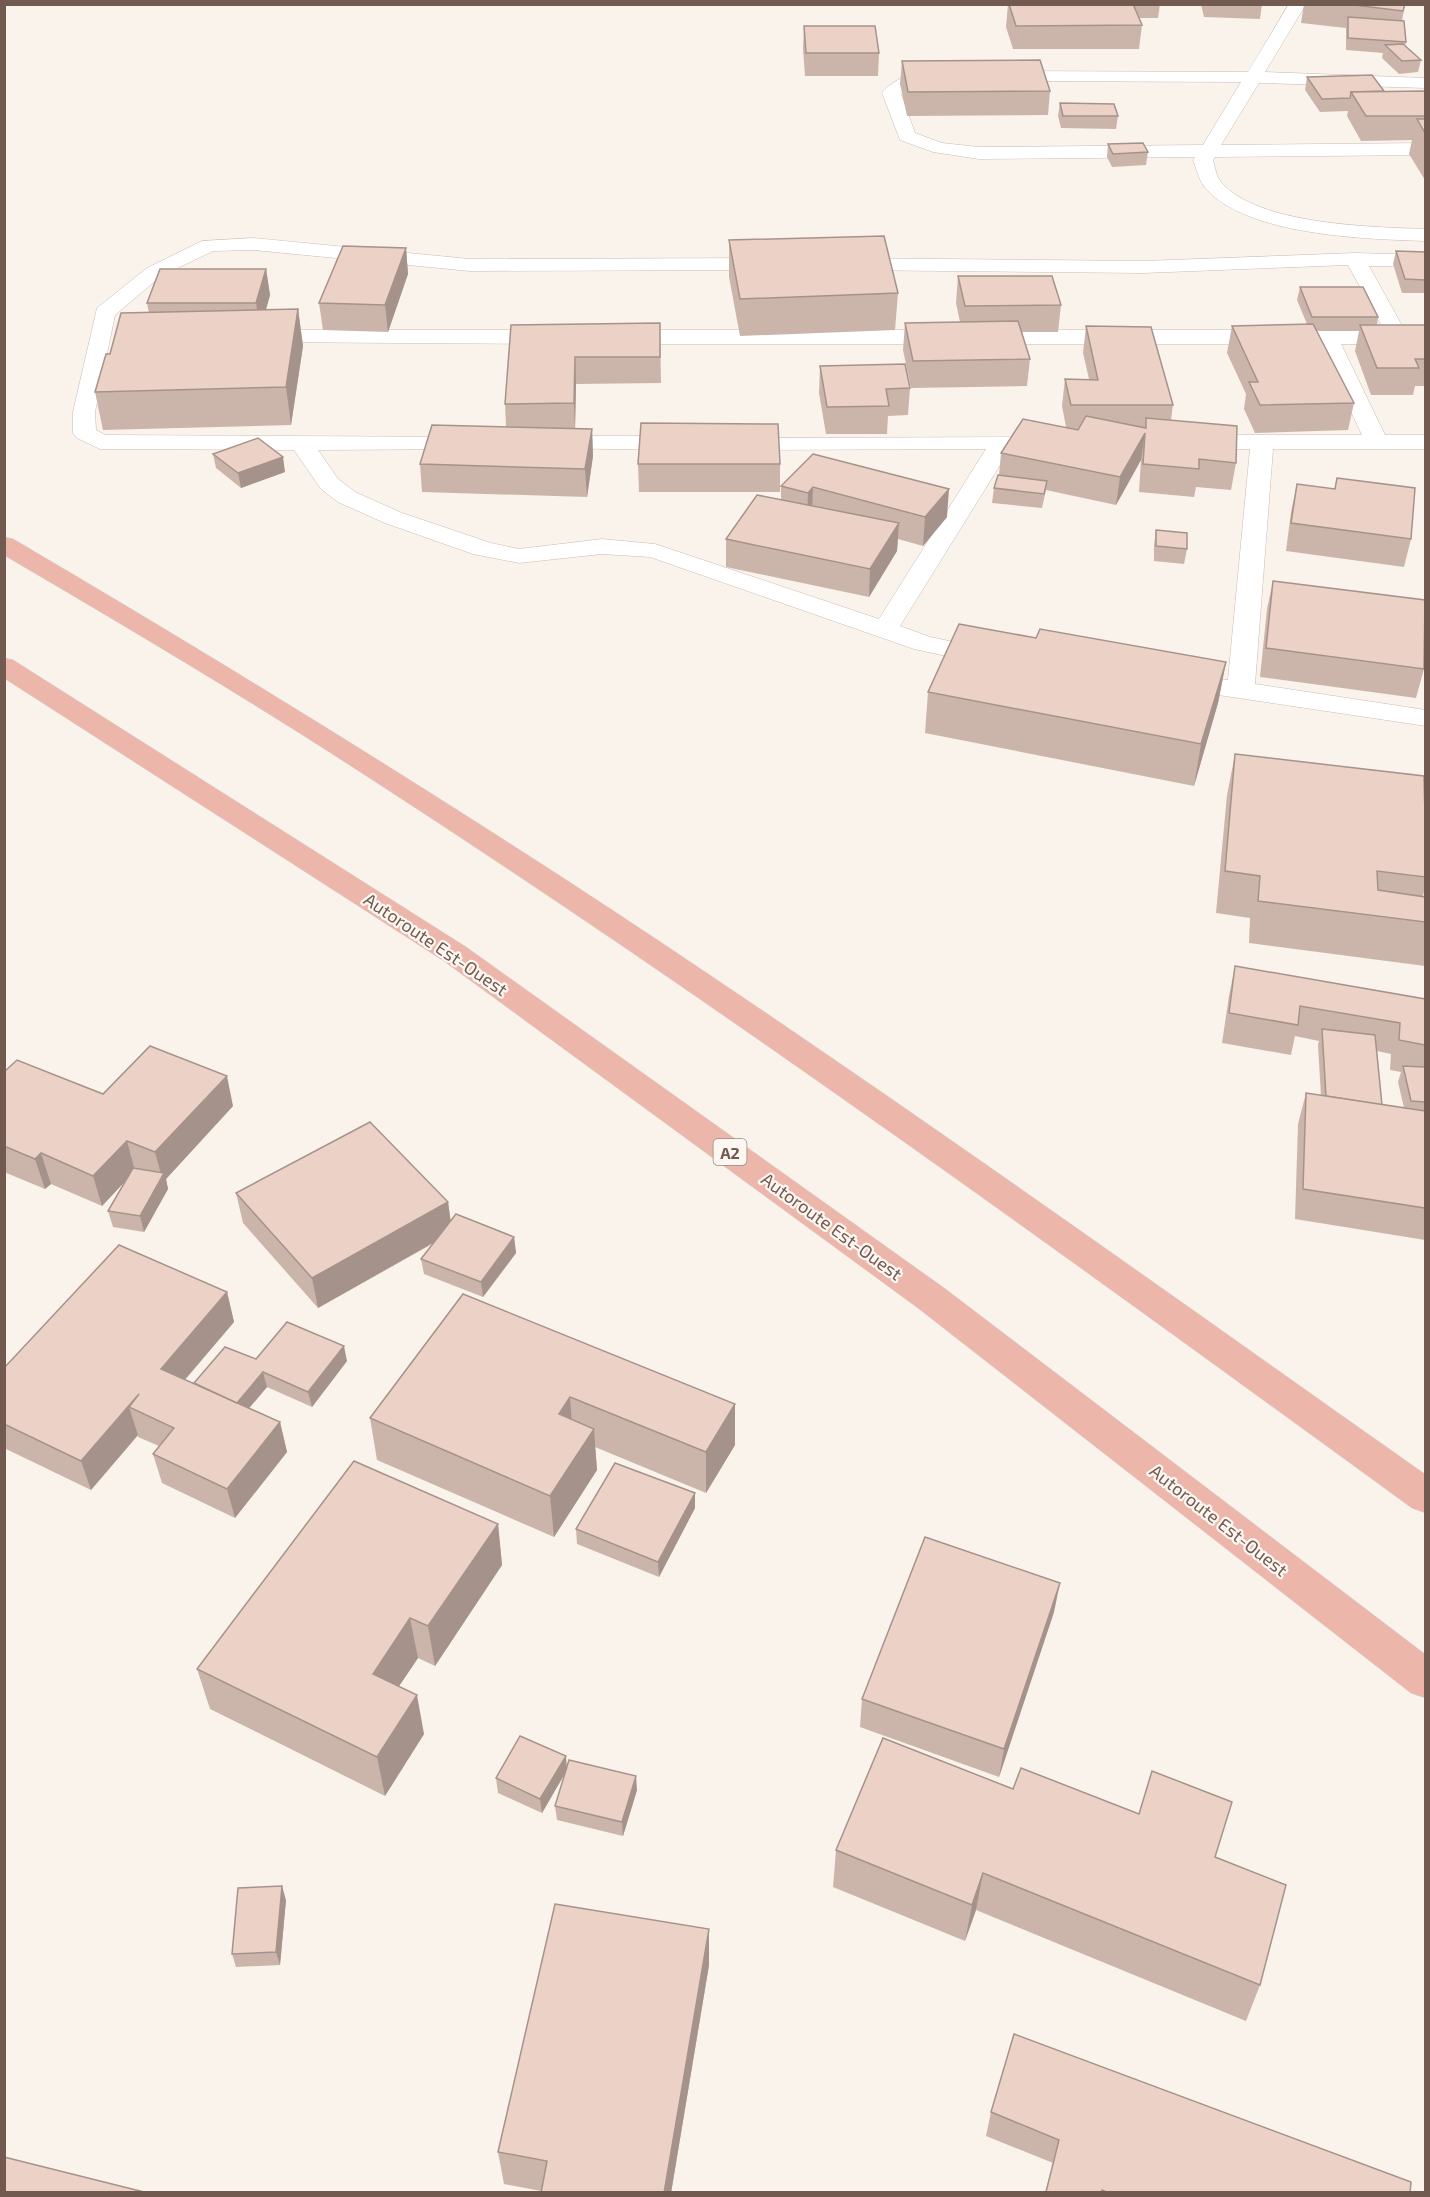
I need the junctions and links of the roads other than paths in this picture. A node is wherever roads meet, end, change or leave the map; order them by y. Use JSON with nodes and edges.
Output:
{"nodes":[{"id":1,"x":1298,"y":4,"type":"edge"},
{"id":2,"x":1253,"y":77,"type":"junction"},
{"id":3,"x":1425,"y":83,"type":"edge"},
{"id":4,"x":1425,"y":149,"type":"edge"},
{"id":5,"x":1209,"y":150,"type":"junction"},
{"id":6,"x":1425,"y":235,"type":"edge"},
{"id":7,"x":1355,"y":259,"type":"junction"},
{"id":8,"x":1425,"y":261,"type":"edge"},
{"id":9,"x":789,"y":264,"type":"edge"},
{"id":10,"x":824,"y":264,"type":"edge"},
{"id":11,"x":101,"y":337,"type":"junction"},
{"id":12,"x":124,"y":337,"type":"edge"},
{"id":13,"x":232,"y":337,"type":"edge"},
{"id":14,"x":1327,"y":337,"type":"junction"},
{"id":15,"x":1398,"y":337,"type":"junction"},
{"id":16,"x":1425,"y":338,"type":"edge"},
{"id":17,"x":1002,"y":442,"type":"junction"},
{"id":18,"x":1073,"y":442,"type":"edge"},
{"id":19,"x":1168,"y":442,"type":"edge"},
{"id":20,"x":1262,"y":442,"type":"junction"},
{"id":21,"x":1377,"y":442,"type":"junction"},
{"id":22,"x":1425,"y":442,"type":"edge"},
{"id":23,"x":489,"y":443,"type":"edge"},
{"id":24,"x":525,"y":443,"type":"edge"},
{"id":25,"x":302,"y":444,"type":"junction"},
{"id":26,"x":4,"y":544,"type":"edge"},
{"id":27,"x":885,"y":630,"type":"junction"},
{"id":28,"x":1019,"y":661,"type":"edge"},
{"id":29,"x":4,"y":666,"type":"edge"},
{"id":30,"x":1159,"y":679,"type":"edge"},
{"id":31,"x":1241,"y":689,"type":"junction"},
{"id":32,"x":1425,"y":718,"type":"edge"},
{"id":33,"x":1425,"y":1497,"type":"edge"},
{"id":34,"x":1425,"y":1680,"type":"edge"}],
"edges":[{"from":1,"to":2,"type":"street"},
{"from":2,"to":3,"type":"street"},
{"from":2,"to":5,"type":"street"},
{"from":2,"to":5,"type":"street"},
{"from":4,"to":5,"type":"street"},
{"from":5,"to":6,"type":"street"},
{"from":7,"to":8,"type":"street"},
{"from":7,"to":10,"type":"street"},
{"from":7,"to":15,"type":"street"},
{"from":9,"to":11,"type":"street"},
{"from":11,"to":12,"type":"street"},
{"from":11,"to":25,"type":"street"},
{"from":13,"to":14,"type":"street"},
{"from":14,"to":15,"type":"street"},
{"from":14,"to":21,"type":"street"},
{"from":15,"to":16,"type":"street"},
{"from":17,"to":18,"type":"street"},
{"from":17,"to":24,"type":"street"},
{"from":17,"to":27,"type":"street"},
{"from":19,"to":20,"type":"street"},
{"from":20,"to":21,"type":"street"},
{"from":20,"to":31,"type":"street"},
{"from":21,"to":22,"type":"street"},
{"from":23,"to":25,"type":"street"},
{"from":25,"to":27,"type":"street"},
{"from":26,"to":33,"type":"highway"},
{"from":27,"to":28,"type":"street"},
{"from":29,"to":34,"type":"highway","name":"Autoroute Est-Ouest","number":"A2"},
{"from":30,"to":31,"type":"street"},
{"from":31,"to":32,"type":"street"}]}
